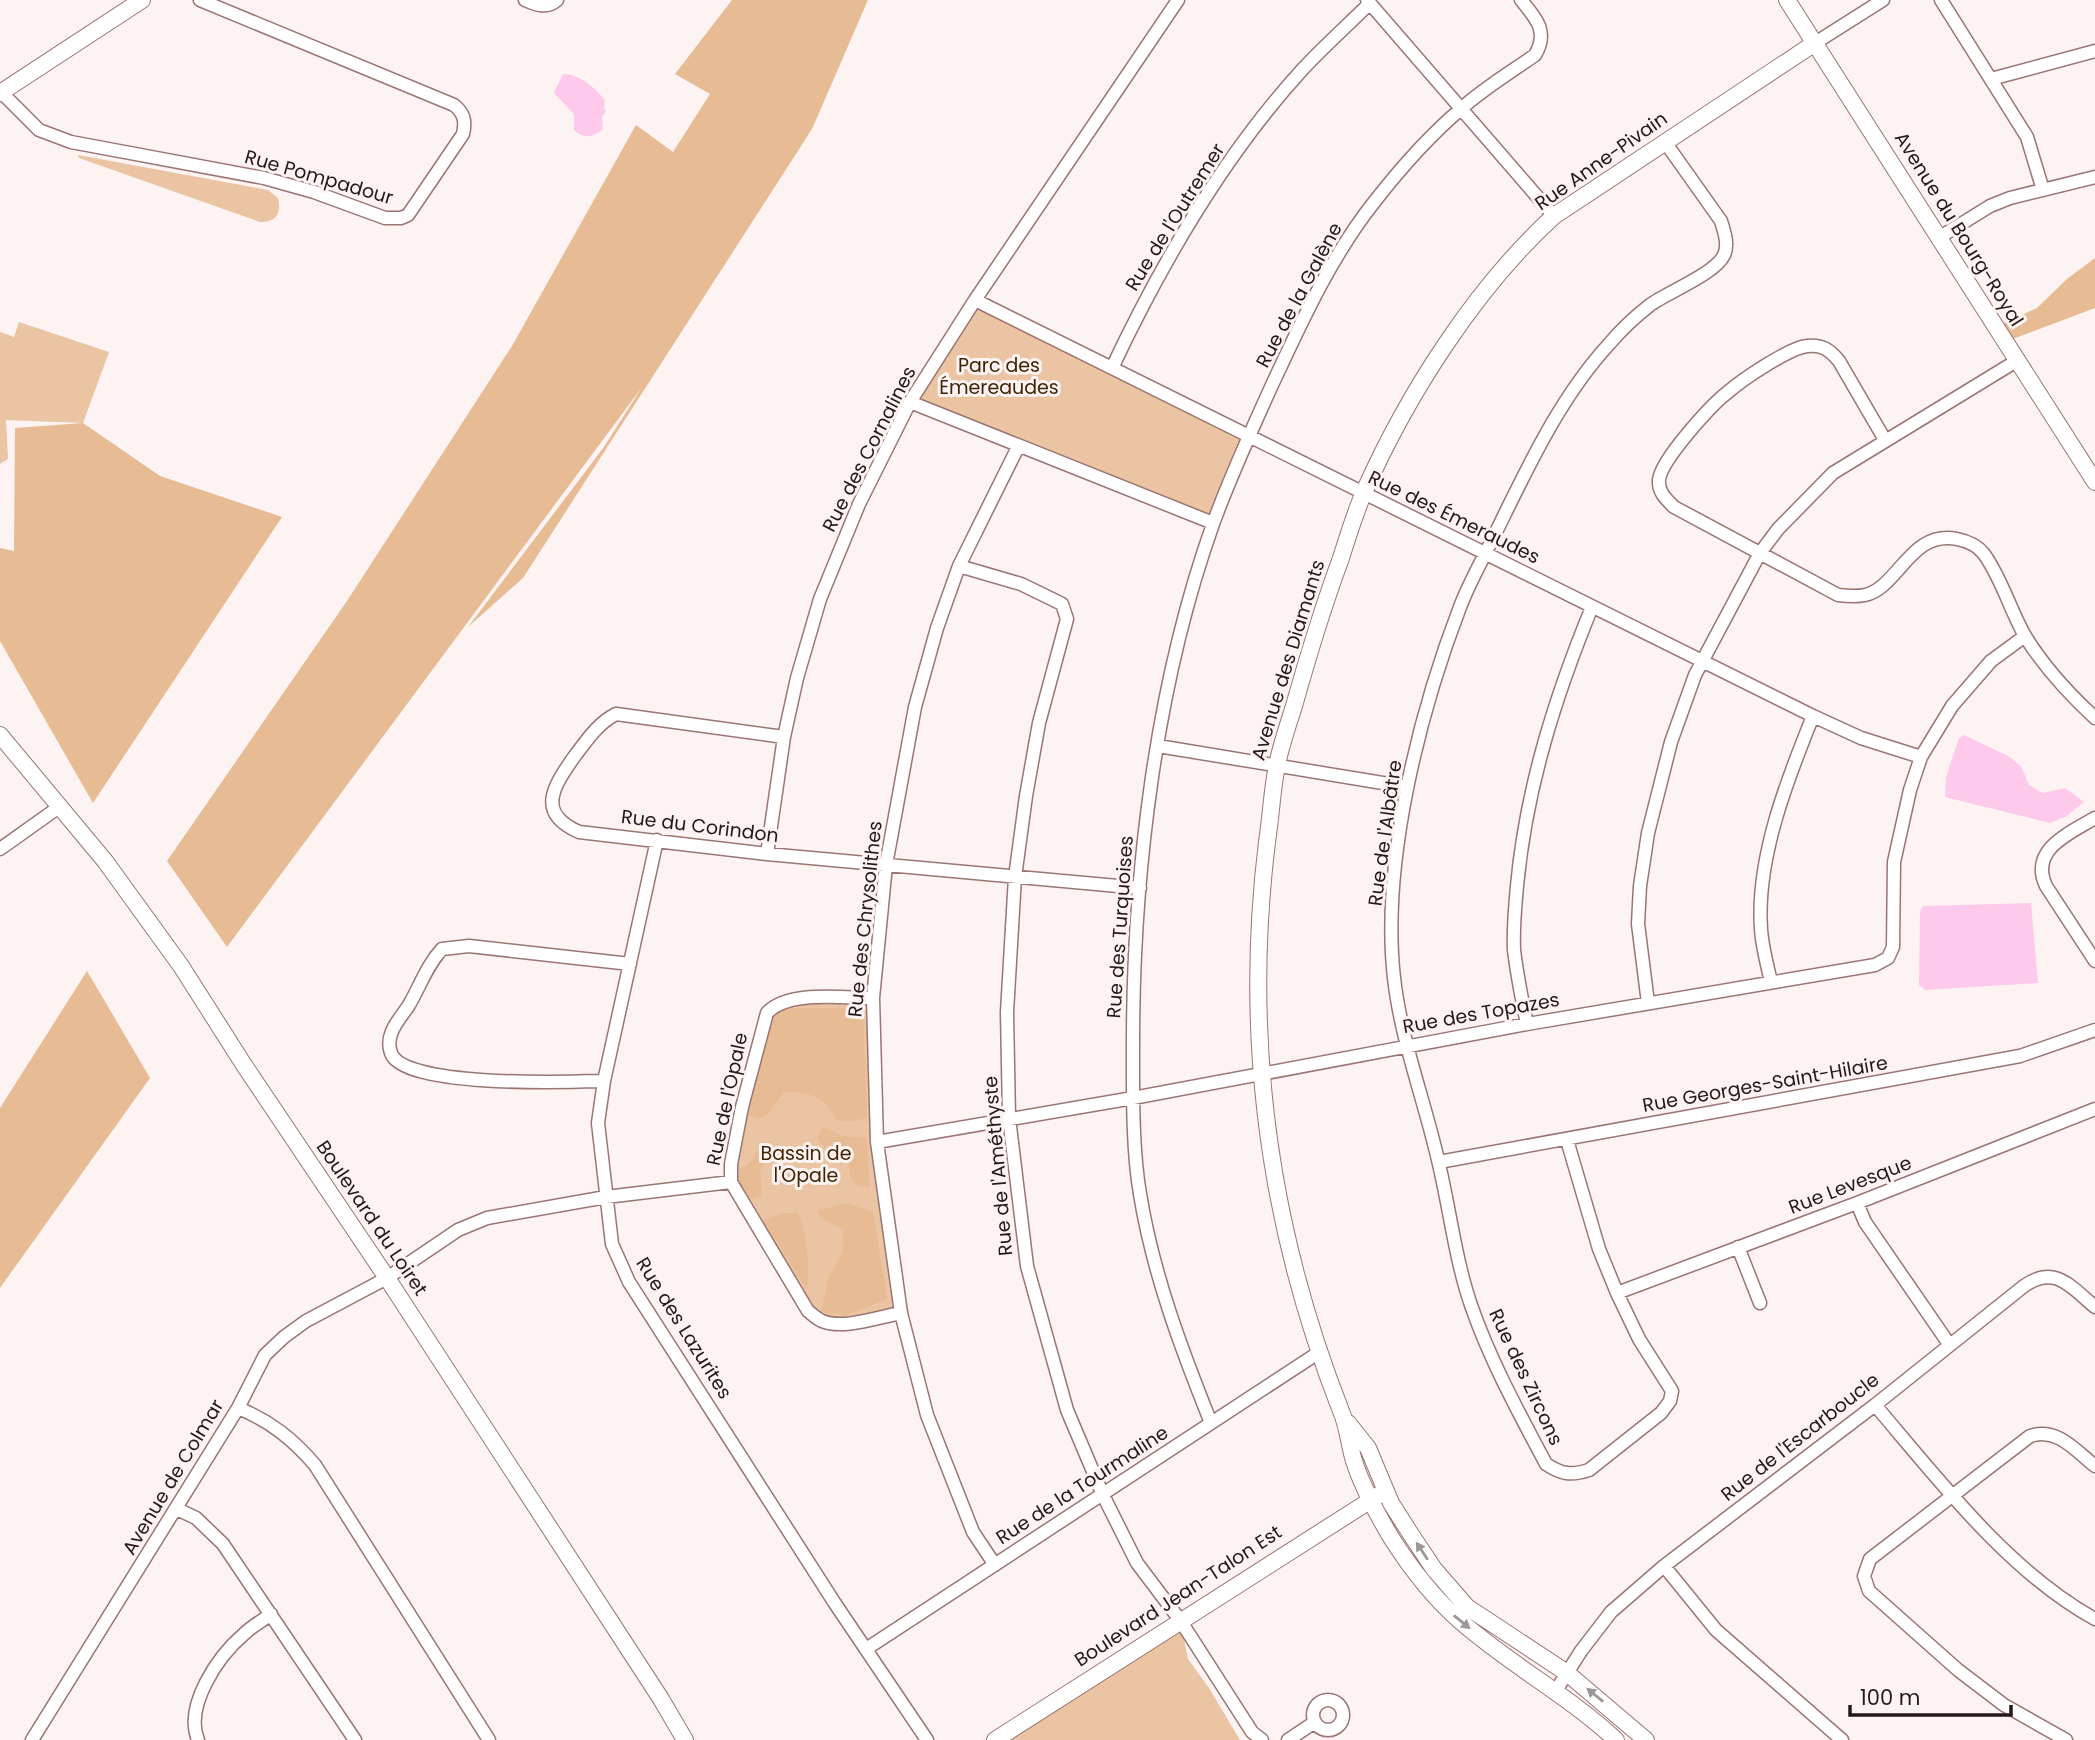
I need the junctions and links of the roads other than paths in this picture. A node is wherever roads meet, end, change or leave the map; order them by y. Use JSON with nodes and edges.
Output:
{"nodes":[{"id":1,"x":142,"y":0,"type":"edge"},
{"id":2,"x":200,"y":0,"type":"edge"},
{"id":3,"x":525,"y":0,"type":"edge"},
{"id":4,"x":557,"y":0,"type":"edge"},
{"id":5,"x":1178,"y":0,"type":"edge"},
{"id":6,"x":1521,"y":0,"type":"edge"},
{"id":7,"x":1787,"y":0,"type":"edge"},
{"id":8,"x":1883,"y":0,"type":"edge"},
{"id":9,"x":1941,"y":0,"type":"edge"},
{"id":10,"x":1368,"y":2,"type":"edge"},
{"id":11,"x":1815,"y":43,"type":"junction"},
{"id":12,"x":2095,"y":51,"type":"edge"},
{"id":13,"x":1991,"y":79,"type":"junction"},
{"id":14,"x":0,"y":92,"type":"edge"},
{"id":15,"x":1462,"y":108,"type":"junction"},
{"id":16,"x":1665,"y":142,"type":"junction"},
{"id":17,"x":2095,"y":177,"type":"edge"},
{"id":18,"x":2043,"y":190,"type":"junction"},
{"id":19,"x":1554,"y":216,"type":"junction"},
{"id":20,"x":1940,"y":237,"type":"junction"},
{"id":21,"x":975,"y":300,"type":"junction"},
{"id":22,"x":2018,"y":360,"type":"junction"},
{"id":23,"x":1112,"y":368,"type":"junction"},
{"id":24,"x":910,"y":402,"type":"junction"},
{"id":25,"x":1249,"y":436,"type":"junction"},
{"id":26,"x":1885,"y":440,"type":"junction"},
{"id":27,"x":1018,"y":447,"type":"junction"},
{"id":28,"x":2095,"y":482,"type":"edge"},
{"id":29,"x":1364,"y":494,"type":"junction"},
{"id":30,"x":1213,"y":523,"type":"junction"},
{"id":31,"x":1486,"y":553,"type":"junction"},
{"id":32,"x":1760,"y":553,"type":"junction"},
{"id":33,"x":959,"y":566,"type":"junction"},
{"id":34,"x":1592,"y":607,"type":"junction"},
{"id":35,"x":2025,"y":636,"type":"junction"},
{"id":36,"x":1704,"y":660,"type":"junction"},
{"id":37,"x":1813,"y":716,"type":"junction"},
{"id":38,"x":2095,"y":718,"type":"edge"},
{"id":39,"x":0,"y":736,"type":"edge"},
{"id":40,"x":784,"y":737,"type":"junction"},
{"id":41,"x":1158,"y":746,"type":"junction"},
{"id":42,"x":1921,"y":757,"type":"junction"},
{"id":43,"x":1277,"y":765,"type":"junction"},
{"id":44,"x":1407,"y":787,"type":"junction"},
{"id":45,"x":58,"y":807,"type":"junction"},
{"id":46,"x":2095,"y":818,"type":"edge"},
{"id":47,"x":657,"y":840,"type":"junction"},
{"id":48,"x":0,"y":849,"type":"edge"},
{"id":49,"x":767,"y":854,"type":"junction"},
{"id":50,"x":886,"y":865,"type":"junction"},
{"id":51,"x":1015,"y":877,"type":"junction"},
{"id":52,"x":1140,"y":888,"type":"junction"},
{"id":53,"x":2095,"y":961,"type":"edge"},
{"id":54,"x":630,"y":964,"type":"junction"},
{"id":55,"x":1770,"y":982,"type":"junction"},
{"id":56,"x":873,"y":998,"type":"junction"},
{"id":57,"x":1648,"y":1003,"type":"junction"},
{"id":58,"x":1527,"y":1024,"type":"junction"},
{"id":59,"x":2095,"y":1030,"type":"edge"},
{"id":60,"x":1407,"y":1046,"type":"junction"},
{"id":61,"x":1261,"y":1073,"type":"junction"},
{"id":62,"x":604,"y":1081,"type":"junction"},
{"id":63,"x":1133,"y":1098,"type":"junction"},
{"id":64,"x":2095,"y":1110,"type":"edge"},
{"id":65,"x":1009,"y":1118,"type":"junction"},
{"id":66,"x":1567,"y":1140,"type":"junction"},
{"id":67,"x":877,"y":1142,"type":"junction"},
{"id":68,"x":1439,"y":1162,"type":"junction"},
{"id":69,"x":731,"y":1182,"type":"junction"},
{"id":70,"x":606,"y":1197,"type":"junction"},
{"id":71,"x":1857,"y":1203,"type":"junction"},
{"id":72,"x":1738,"y":1247,"type":"junction"},
{"id":73,"x":387,"y":1278,"type":"junction"},
{"id":74,"x":1617,"y":1293,"type":"junction"},
{"id":75,"x":1760,"y":1303,"type":"dead end"},
{"id":76,"x":2095,"y":1307,"type":"edge"},
{"id":77,"x":901,"y":1313,"type":"junction"},
{"id":78,"x":1949,"y":1344,"type":"junction"},
{"id":79,"x":1318,"y":1353,"type":"junction"},
{"id":80,"x":1875,"y":1405,"type":"junction"},
{"id":81,"x":238,"y":1408,"type":"junction"},
{"id":82,"x":1345,"y":1419,"type":"junction"},
{"id":83,"x":1211,"y":1423,"type":"junction"},
{"id":84,"x":2095,"y":1466,"type":"edge"},
{"id":85,"x":1385,"y":1491,"type":"junction"},
{"id":86,"x":1102,"y":1495,"type":"junction"},
{"id":87,"x":1952,"y":1495,"type":"junction"},
{"id":88,"x":1369,"y":1499,"type":"junction"},
{"id":89,"x":177,"y":1509,"type":"junction"},
{"id":90,"x":995,"y":1565,"type":"junction"},
{"id":91,"x":1664,"y":1566,"type":"junction"},
{"id":92,"x":271,"y":1614,"type":"junction"},
{"id":93,"x":2095,"y":1619,"type":"edge"},
{"id":94,"x":1180,"y":1620,"type":"junction"},
{"id":95,"x":866,"y":1648,"type":"junction"},
{"id":96,"x":1567,"y":1673,"type":"junction"},
{"id":97,"x":1555,"y":1692,"type":"junction"},
{"id":98,"x":1315,"y":1722,"type":"dead end"},
{"id":99,"x":32,"y":1740,"type":"edge"},
{"id":100,"x":198,"y":1740,"type":"edge"},
{"id":101,"x":355,"y":1740,"type":"edge"},
{"id":102,"x":489,"y":1740,"type":"edge"},
{"id":103,"x":685,"y":1740,"type":"edge"},
{"id":104,"x":926,"y":1740,"type":"edge"},
{"id":105,"x":995,"y":1740,"type":"edge"},
{"id":106,"x":1262,"y":1740,"type":"edge"},
{"id":107,"x":1288,"y":1740,"type":"edge"},
{"id":108,"x":1616,"y":1740,"type":"edge"},
{"id":109,"x":1646,"y":1740,"type":"edge"},
{"id":110,"x":1842,"y":1740,"type":"edge"},
{"id":111,"x":2066,"y":1740,"type":"edge"}],
"edges":[{"from":1,"to":14,"type":"street"},
{"from":2,"to":14,"type":"street","name":"Rue Pompadour"},
{"from":3,"to":4,"type":"street"},
{"from":5,"to":21,"type":"street","name":"Rue des Cornalines"},
{"from":6,"to":15,"type":"street","name":"Rue de la Galène"},
{"from":7,"to":11,"type":"street","name":"Avenue du Bourg-Royal"},
{"from":8,"to":11,"type":"street","name":"Rue Anne-Pivain"},
{"from":9,"to":13,"type":"street"},
{"from":10,"to":15,"type":"street"},
{"from":10,"to":23,"type":"street","name":"Rue de l'Outremer"},
{"from":11,"to":16,"type":"street","name":"Rue Anne-Pivain"},
{"from":11,"to":20,"type":"street","name":"Avenue du Bourg-Royal"},
{"from":12,"to":13,"type":"street"},
{"from":13,"to":18,"type":"street"},
{"from":15,"to":19,"type":"street"},
{"from":15,"to":25,"type":"street","name":"Rue de la Galène"},
{"from":16,"to":19,"type":"street","name":"Rue Anne-Pivain"},
{"from":16,"to":31,"type":"street","name":"Rue de l'Albâtre"},
{"from":17,"to":18,"type":"street"},
{"from":18,"to":20,"type":"street"},
{"from":19,"to":29,"type":"street","name":"Rue Anne-Pivain"},
{"from":20,"to":22,"type":"street","name":"Avenue du Bourg-Royal"},
{"from":21,"to":23,"type":"street","name":"Rue des Émeraudes"},
{"from":21,"to":24,"type":"street","name":"Rue des Cornalines"},
{"from":22,"to":26,"type":"street"},
{"from":22,"to":28,"type":"street","name":"Avenue du Bourg-Royal"},
{"from":23,"to":25,"type":"street","name":"Rue des Émeraudes"},
{"from":24,"to":27,"type":"street"},
{"from":24,"to":40,"type":"street","name":"Rue des Cornalines"},
{"from":25,"to":29,"type":"street","name":"Rue des Émeraudes"},
{"from":25,"to":30,"type":"street","name":"Rue des Turquoises"},
{"from":26,"to":32,"type":"street"},
{"from":26,"to":32,"type":"street"},
{"from":27,"to":30,"type":"street"},
{"from":27,"to":33,"type":"street","name":"Rue des Chrysolithes"},
{"from":29,"to":31,"type":"street","name":"Rue des Émeraudes"},
{"from":29,"to":43,"type":"street","name":"Avenue des Diamants"},
{"from":30,"to":41,"type":"street","name":"Rue des Turquoises"},
{"from":31,"to":34,"type":"street","name":"Rue des Émeraudes"},
{"from":31,"to":44,"type":"street","name":"Rue de l'Albâtre"},
{"from":32,"to":35,"type":"street"},
{"from":32,"to":36,"type":"street"},
{"from":33,"to":50,"type":"street","name":"Rue des Chrysolithes"},
{"from":33,"to":51,"type":"street","name":"Rue de l'Améthyste"},
{"from":34,"to":36,"type":"street","name":"Rue des Émeraudes"},
{"from":34,"to":58,"type":"street"},
{"from":35,"to":38,"type":"street"},
{"from":35,"to":42,"type":"street"},
{"from":36,"to":37,"type":"street","name":"Rue des Émeraudes"},
{"from":36,"to":57,"type":"street"},
{"from":37,"to":42,"type":"street","name":"Rue des Émeraudes"},
{"from":37,"to":55,"type":"street"},
{"from":39,"to":45,"type":"street","name":"Boulevard du Loiret"},
{"from":40,"to":47,"type":"street","name":"Rue du Corindon"},
{"from":40,"to":49,"type":"street","name":"Rue des Cornalines"},
{"from":41,"to":43,"type":"street"},
{"from":41,"to":52,"type":"street","name":"Rue des Turquoises"},
{"from":42,"to":55,"type":"street","name":"Rue des Topazes"},
{"from":43,"to":44,"type":"street"},
{"from":43,"to":61,"type":"street","name":"Avenue des Diamants"},
{"from":44,"to":60,"type":"street","name":"Rue de l'Albâtre"},
{"from":45,"to":48,"type":"street"},
{"from":45,"to":73,"type":"street","name":"Boulevard du Loiret"},
{"from":46,"to":53,"type":"street"},
{"from":47,"to":49,"type":"street","name":"Rue du Corindon"},
{"from":47,"to":54,"type":"street","name":"Rue des Lazurites"},
{"from":49,"to":50,"type":"street","name":"Rue du Corindon"},
{"from":50,"to":51,"type":"street","name":"Rue du Corindon"},
{"from":50,"to":56,"type":"street","name":"Rue des Chrysolithes"},
{"from":51,"to":52,"type":"street","name":"Rue du Corindon"},
{"from":51,"to":65,"type":"street","name":"Rue de l'Améthyste"},
{"from":52,"to":63,"type":"street","name":"Rue des Turquoises"},
{"from":54,"to":62,"type":"street","name":"Rue des Lazurites"},
{"from":54,"to":62,"type":"street"},
{"from":55,"to":57,"type":"street","name":"Rue des Topazes"},
{"from":56,"to":67,"type":"street","name":"Rue des Chrysolithes"},
{"from":56,"to":69,"type":"street","name":"Rue de l'Opale"},
{"from":57,"to":58,"type":"street","name":"Rue des Topazes"},
{"from":58,"to":60,"type":"street","name":"Rue des Topazes"},
{"from":59,"to":66,"type":"street","name":"Rue Georges-Saint-Hilaire"},
{"from":60,"to":61,"type":"street","name":"Rue des Topazes"},
{"from":60,"to":68,"type":"street","name":"Rue des Zircons"},
{"from":61,"to":63,"type":"street","name":"Rue des Topazes"},
{"from":61,"to":79,"type":"street","name":"Avenue des Diamants"},
{"from":62,"to":70,"type":"street","name":"Rue des Lazurites"},
{"from":63,"to":65,"type":"street","name":"Rue des Topazes"},
{"from":63,"to":83,"type":"street","name":"Rue des Turquoises"},
{"from":64,"to":71,"type":"street","name":"Rue Levesque"},
{"from":65,"to":67,"type":"street","name":"Rue des Topazes"},
{"from":65,"to":86,"type":"street","name":"Rue de l'Améthyste"},
{"from":66,"to":68,"type":"street","name":"Rue Georges-Saint-Hilaire"},
{"from":66,"to":74,"type":"street","name":"Rue des Zircons"},
{"from":67,"to":77,"type":"street","name":"Rue des Chrysolithes"},
{"from":68,"to":74,"type":"street","name":"Rue des Zircons"},
{"from":69,"to":70,"type":"street","name":"Avenue de Colmar"},
{"from":69,"to":77,"type":"street","name":"Rue de l'Opale"},
{"from":70,"to":73,"type":"street","name":"Avenue de Colmar"},
{"from":70,"to":95,"type":"street","name":"Rue des Lazurites"},
{"from":71,"to":72,"type":"street","name":"Rue Levesque"},
{"from":71,"to":78,"type":"street"},
{"from":72,"to":74,"type":"street","name":"Rue Levesque"},
{"from":72,"to":75,"type":"street"},
{"from":73,"to":81,"type":"street","name":"Avenue de Colmar"},
{"from":73,"to":103,"type":"street","name":"Boulevard du Loiret"},
{"from":76,"to":78,"type":"street","name":"Rue de l'Escarboucle"},
{"from":77,"to":90,"type":"street","name":"Rue des Chrysolithes"},
{"from":78,"to":80,"type":"street","name":"Rue de l'Escarboucle"},
{"from":79,"to":82,"type":"street","name":"Avenue des Diamants"},
{"from":79,"to":83,"type":"street","name":"Rue de la Tourmaline"},
{"from":80,"to":87,"type":"street"},
{"from":80,"to":91,"type":"street","name":"Rue de l'Escarboucle"},
{"from":81,"to":89,"type":"street","name":"Avenue de Colmar"},
{"from":81,"to":102,"type":"street"},
{"from":82,"to":85,"type":"street","name":"Avenue des Diamants"},
{"from":82,"to":88,"type":"street","name":"Avenue des Diamants"},
{"from":83,"to":86,"type":"street","name":"Rue de la Tourmaline"},
{"from":84,"to":87,"type":"street"},
{"from":85,"to":88,"type":"street","name":"Boulevard Jean-Talon Est"},
{"from":96,"to":85,"type":"street","name":"Avenue des Diamants","one_way":true},
{"from":86,"to":90,"type":"street","name":"Rue de la Tourmaline"},
{"from":86,"to":94,"type":"street","name":"Rue de l'Améthyste"},
{"from":87,"to":93,"type":"street"},
{"from":87,"to":111,"type":"street"},
{"from":88,"to":94,"type":"street","name":"Boulevard Jean-Talon Est"},
{"from":88,"to":97,"type":"street","name":"Avenue des Diamants","one_way":true},
{"from":89,"to":92,"type":"street"},
{"from":89,"to":99,"type":"street","name":"Avenue de Colmar"},
{"from":90,"to":95,"type":"street","name":"Rue de la Tourmaline"},
{"from":91,"to":96,"type":"street","name":"Rue de l'Escarboucle"},
{"from":91,"to":110,"type":"street"},
{"from":92,"to":100,"type":"street"},
{"from":92,"to":101,"type":"street"},
{"from":94,"to":105,"type":"street","name":"Boulevard Jean-Talon Est"},
{"from":94,"to":106,"type":"street","name":"Rue de l'Améthyste"},
{"from":95,"to":104,"type":"street","name":"Rue des Lazurites"},
{"from":96,"to":97,"type":"street","name":"Rue de l'Escarboucle"},
{"from":109,"to":96,"type":"street","name":"Avenue des Diamants","one_way":true},
{"from":97,"to":108,"type":"street","name":"Avenue des Diamants"},
{"from":98,"to":107,"type":"street"}]}
